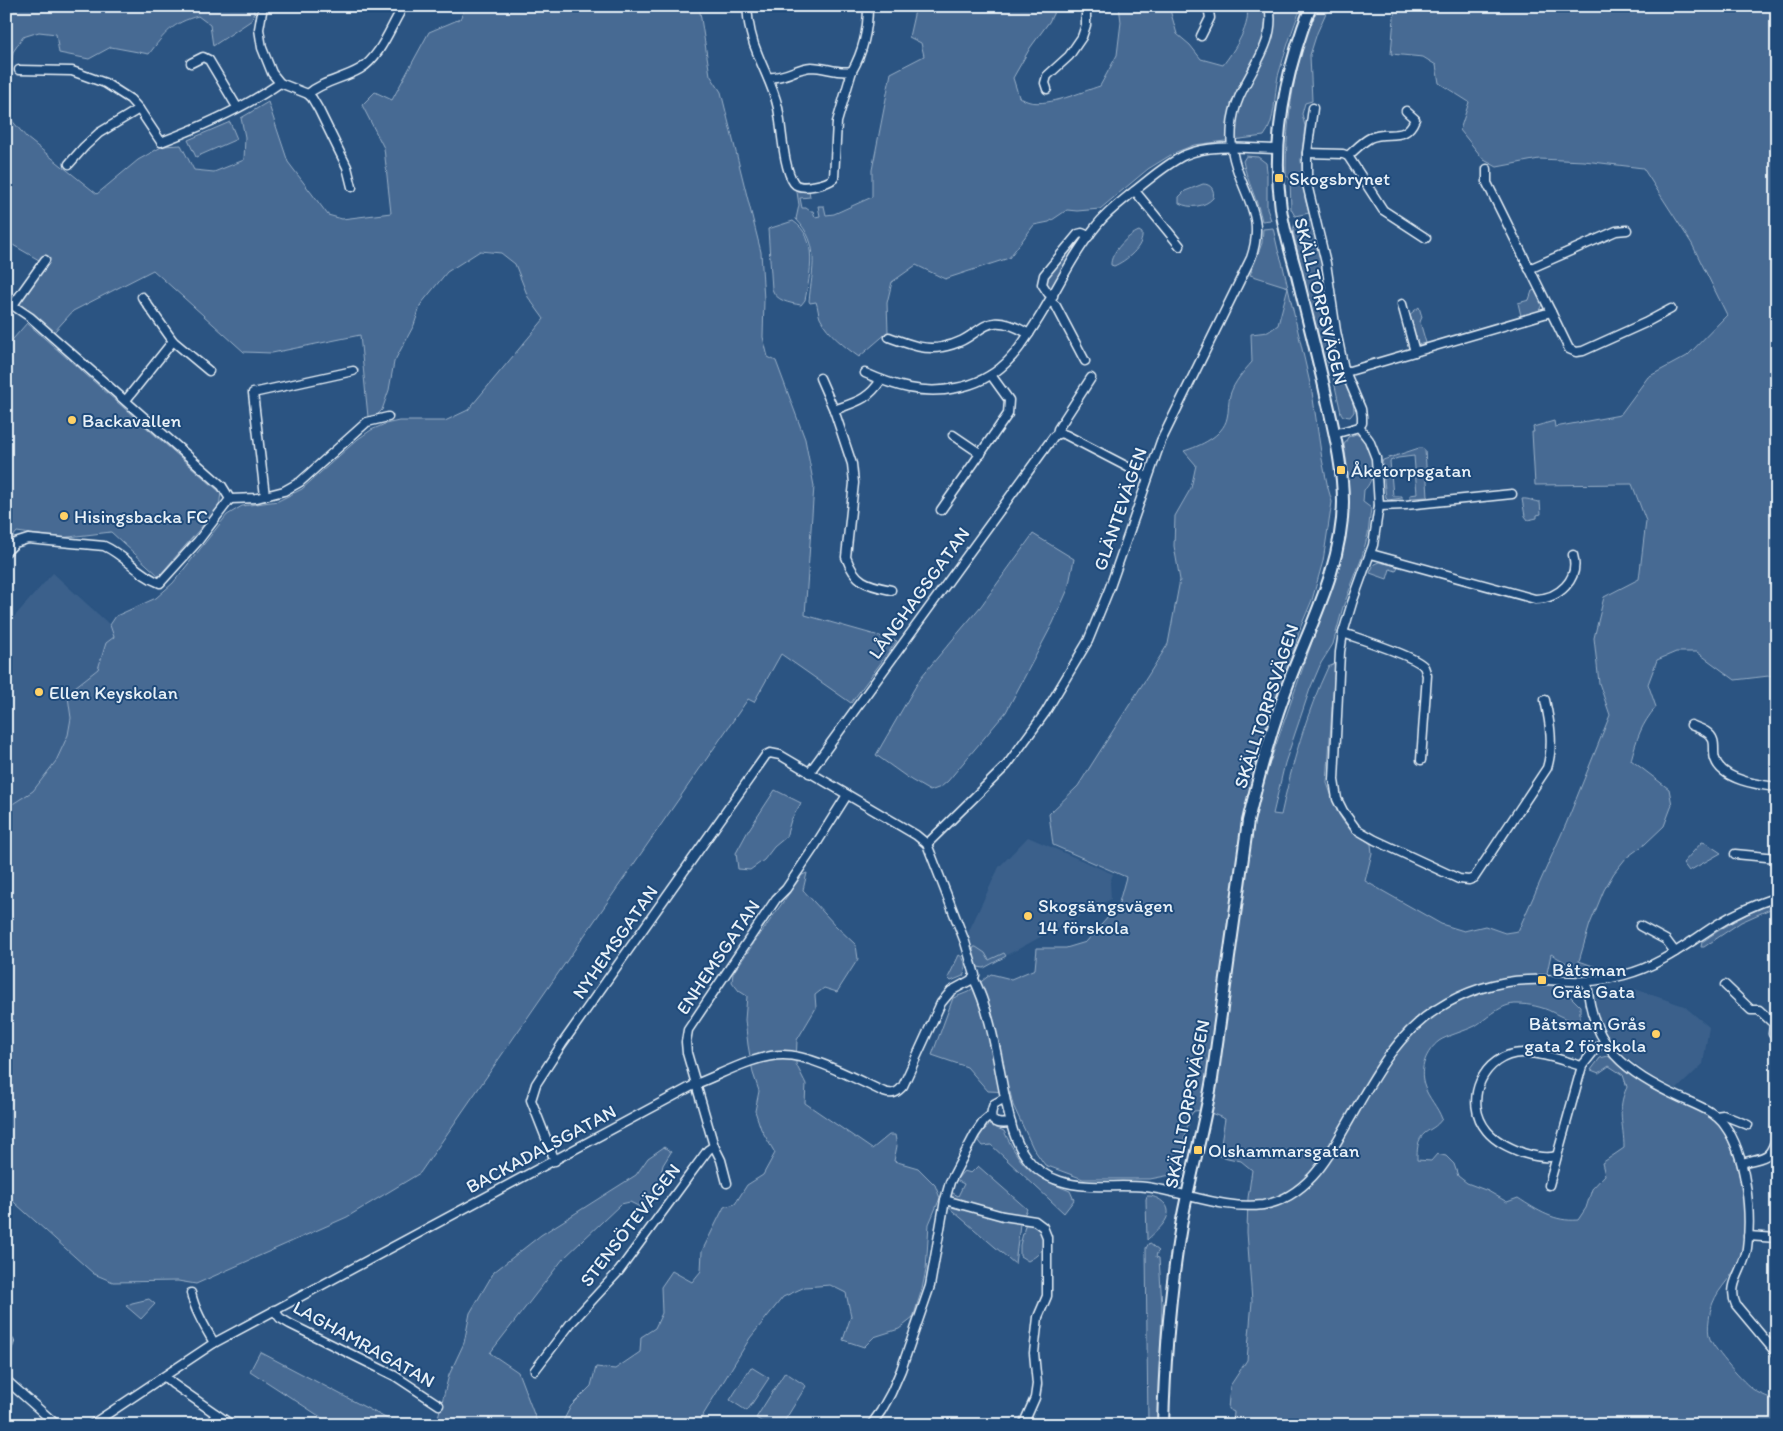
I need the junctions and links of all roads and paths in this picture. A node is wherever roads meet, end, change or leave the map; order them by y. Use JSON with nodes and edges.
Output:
{"nodes":[{"id":1,"x":263,"y":6,"type":"edge"},
{"id":2,"x":747,"y":6,"type":"edge"},
{"id":3,"x":868,"y":6,"type":"edge"},
{"id":4,"x":1086,"y":6,"type":"edge"},
{"id":5,"x":1208,"y":6,"type":"edge"},
{"id":6,"x":1269,"y":6,"type":"edge"},
{"id":7,"x":1311,"y":6,"type":"edge"},
{"id":8,"x":400,"y":12,"type":"dead end"},
{"id":9,"x":1201,"y":36,"type":"dead end"},
{"id":10,"x":191,"y":63,"type":"dead end"},
{"id":11,"x":19,"y":70,"type":"dead end"},
{"id":12,"x":852,"y":71,"type":"junction"},
{"id":13,"x":842,"y":73,"type":"junction"},
{"id":14,"x":768,"y":77,"type":"junction"},
{"id":15,"x":778,"y":78,"type":"junction"},
{"id":16,"x":849,"y":80,"type":"junction"},
{"id":17,"x":280,"y":83,"type":"junction"},
{"id":18,"x":772,"y":87,"type":"junction"},
{"id":19,"x":1047,"y":89,"type":"dead end"},
{"id":20,"x":308,"y":94,"type":"junction"},
{"id":21,"x":237,"y":107,"type":"junction"},
{"id":22,"x":1313,"y":108,"type":"dead end"},
{"id":23,"x":139,"y":109,"type":"junction"},
{"id":24,"x":1406,"y":111,"type":"dead end"},
{"id":25,"x":1232,"y":148,"type":"junction"},
{"id":26,"x":1279,"y":149,"type":"junction"},
{"id":27,"x":1307,"y":153,"type":"junction"},
{"id":28,"x":1348,"y":156,"type":"junction"},
{"id":29,"x":69,"y":164,"type":"dead end"},
{"id":30,"x":1487,"y":169,"type":"dead end"},
{"id":31,"x":352,"y":187,"type":"dead end"},
{"id":32,"x":1135,"y":192,"type":"junction"},
{"id":33,"x":1627,"y":230,"type":"dead end"},
{"id":34,"x":1089,"y":236,"type":"junction"},
{"id":35,"x":1426,"y":238,"type":"dead end"},
{"id":36,"x":1180,"y":246,"type":"dead end"},
{"id":37,"x":45,"y":260,"type":"dead end"},
{"id":38,"x":1529,"y":269,"type":"junction"},
{"id":39,"x":142,"y":297,"type":"dead end"},
{"id":40,"x":1052,"y":299,"type":"junction"},
{"id":41,"x":10,"y":303,"type":"edge"},
{"id":42,"x":1402,"y":304,"type":"dead end"},
{"id":43,"x":1671,"y":308,"type":"dead end"},
{"id":44,"x":1550,"y":312,"type":"junction"},
{"id":45,"x":1029,"y":334,"type":"junction"},
{"id":46,"x":890,"y":337,"type":"dead end"},
{"id":47,"x":173,"y":341,"type":"junction"},
{"id":48,"x":1415,"y":352,"type":"junction"},
{"id":49,"x":1085,"y":362,"type":"dead end"},
{"id":50,"x":353,"y":371,"type":"dead end"},
{"id":51,"x":209,"y":372,"type":"dead end"},
{"id":52,"x":1346,"y":372,"type":"junction"},
{"id":53,"x":865,"y":373,"type":"dead end"},
{"id":54,"x":991,"y":375,"type":"junction"},
{"id":55,"x":820,"y":378,"type":"dead end"},
{"id":56,"x":1091,"y":378,"type":"dead end"},
{"id":57,"x":881,"y":380,"type":"junction"},
{"id":58,"x":126,"y":400,"type":"junction"},
{"id":59,"x":834,"y":410,"type":"junction"},
{"id":60,"x":388,"y":417,"type":"dead end"},
{"id":61,"x":1359,"y":427,"type":"junction"},
{"id":62,"x":1057,"y":434,"type":"junction"},
{"id":63,"x":1334,"y":434,"type":"junction"},
{"id":64,"x":953,"y":435,"type":"dead end"},
{"id":65,"x":981,"y":454,"type":"junction"},
{"id":66,"x":1147,"y":477,"type":"junction"},
{"id":67,"x":1512,"y":494,"type":"dead end"},
{"id":68,"x":265,"y":496,"type":"junction"},
{"id":69,"x":230,"y":499,"type":"junction"},
{"id":70,"x":1379,"y":506,"type":"junction"},
{"id":71,"x":941,"y":510,"type":"dead end"},
{"id":72,"x":6,"y":552,"type":"edge"},
{"id":73,"x":1370,"y":554,"type":"junction"},
{"id":74,"x":1573,"y":555,"type":"dead end"},
{"id":75,"x":891,"y":590,"type":"dead end"},
{"id":76,"x":1343,"y":633,"type":"junction"},
{"id":77,"x":1545,"y":700,"type":"dead end"},
{"id":78,"x":1691,"y":725,"type":"dead end"},
{"id":79,"x":1421,"y":760,"type":"dead end"},
{"id":80,"x":810,"y":773,"type":"junction"},
{"id":81,"x":1777,"y":787,"type":"edge"},
{"id":82,"x":846,"y":795,"type":"junction"},
{"id":83,"x":927,"y":844,"type":"junction"},
{"id":84,"x":1735,"y":854,"type":"dead end"},
{"id":85,"x":1777,"y":858,"type":"edge"},
{"id":86,"x":1777,"y":897,"type":"edge"},
{"id":87,"x":1640,"y":926,"type":"dead end"},
{"id":88,"x":1676,"y":952,"type":"junction"},
{"id":89,"x":973,"y":977,"type":"junction"},
{"id":90,"x":1587,"y":982,"type":"junction"},
{"id":91,"x":1725,"y":986,"type":"dead end"},
{"id":92,"x":1777,"y":1038,"type":"edge"},
{"id":93,"x":1604,"y":1043,"type":"junction"},
{"id":94,"x":1582,"y":1066,"type":"junction"},
{"id":95,"x":696,"y":1084,"type":"junction"},
{"id":96,"x":1005,"y":1098,"type":"junction"},
{"id":97,"x":990,"y":1116,"type":"junction"},
{"id":98,"x":1716,"y":1116,"type":"junction"},
{"id":99,"x":1011,"y":1123,"type":"junction"},
{"id":100,"x":1748,"y":1125,"type":"dead end"},
{"id":101,"x":1777,"y":1135,"type":"edge"},
{"id":102,"x":714,"y":1146,"type":"junction"},
{"id":103,"x":1556,"y":1156,"type":"junction"},
{"id":104,"x":555,"y":1161,"type":"junction"},
{"id":105,"x":1742,"y":1163,"type":"junction"},
{"id":106,"x":727,"y":1183,"type":"dead end"},
{"id":107,"x":1549,"y":1185,"type":"dead end"},
{"id":108,"x":1187,"y":1195,"type":"junction"},
{"id":109,"x":944,"y":1200,"type":"junction"},
{"id":110,"x":1748,"y":1236,"type":"junction"},
{"id":111,"x":1777,"y":1238,"type":"edge"},
{"id":112,"x":191,"y":1293,"type":"dead end"},
{"id":113,"x":274,"y":1310,"type":"junction"},
{"id":114,"x":9,"y":1342,"type":"dead end"},
{"id":115,"x":214,"y":1343,"type":"junction"},
{"id":116,"x":6,"y":1351,"type":"edge"},
{"id":117,"x":1777,"y":1354,"type":"edge"},
{"id":118,"x":534,"y":1370,"type":"dead end"},
{"id":119,"x":901,"y":1370,"type":"junction"},
{"id":120,"x":907,"y":1376,"type":"dead end"},
{"id":121,"x":165,"y":1377,"type":"junction"},
{"id":122,"x":6,"y":1380,"type":"edge"},
{"id":123,"x":439,"y":1405,"type":"dead end"},
{"id":124,"x":216,"y":1414,"type":"junction"},
{"id":125,"x":57,"y":1425,"type":"edge"},
{"id":126,"x":91,"y":1425,"type":"edge"},
{"id":127,"x":210,"y":1425,"type":"edge"},
{"id":128,"x":232,"y":1425,"type":"edge"},
{"id":129,"x":870,"y":1425,"type":"edge"},
{"id":130,"x":1023,"y":1425,"type":"edge"},
{"id":131,"x":1164,"y":1425,"type":"edge"}],
"edges":[{"from":1,"to":17,"type":"street"},
{"from":2,"to":14,"type":"street"},
{"from":3,"to":12,"type":"street"},
{"from":4,"to":19,"type":"street"},
{"from":5,"to":9,"type":"street"},
{"from":6,"to":25,"type":"street","name":"GLÄNTEVÄGEN"},
{"from":7,"to":26,"type":"street","name":"SKÄLLTORPSVÄGEN"},
{"from":8,"to":20,"type":"street"},
{"from":10,"to":21,"type":"street"},
{"from":11,"to":23,"type":"street"},
{"from":12,"to":13,"type":"street"},
{"from":12,"to":16,"type":"street"},
{"from":13,"to":15,"type":"street"},
{"from":13,"to":16,"type":"street"},
{"from":14,"to":15,"type":"street"},
{"from":14,"to":18,"type":"street"},
{"from":15,"to":18,"type":"street"},
{"from":16,"to":18,"type":"street"},
{"from":17,"to":20,"type":"street"},
{"from":17,"to":21,"type":"street"},
{"from":20,"to":31,"type":"street"},
{"from":21,"to":23,"type":"street"},
{"from":22,"to":27,"type":"street"},
{"from":23,"to":29,"type":"street"},
{"from":24,"to":28,"type":"street"},
{"from":25,"to":26,"type":"street"},
{"from":25,"to":32,"type":"street"},
{"from":25,"to":66,"type":"street","name":"GLÄNTEVÄGEN"},
{"from":26,"to":63,"type":"street","name":"SKÄLLTORPSVÄGEN"},
{"from":27,"to":28,"type":"street"},
{"from":27,"to":52,"type":"street"},
{"from":28,"to":35,"type":"street"},
{"from":30,"to":38,"type":"street"},
{"from":32,"to":34,"type":"street"},
{"from":32,"to":36,"type":"street"},
{"from":33,"to":38,"type":"street"},
{"from":34,"to":40,"type":"street"},
{"from":34,"to":40,"type":"street"},
{"from":37,"to":41,"type":"street"},
{"from":38,"to":44,"type":"street"},
{"from":39,"to":47,"type":"street"},
{"from":40,"to":45,"type":"street"},
{"from":40,"to":49,"type":"street"},
{"from":41,"to":58,"type":"street"},
{"from":42,"to":48,"type":"street"},
{"from":43,"to":44,"type":"street"},
{"from":44,"to":48,"type":"street"},
{"from":45,"to":46,"type":"street"},
{"from":45,"to":54,"type":"street"},
{"from":47,"to":51,"type":"street"},
{"from":47,"to":58,"type":"street"},
{"from":48,"to":52,"type":"street"},
{"from":50,"to":68,"type":"street"},
{"from":52,"to":61,"type":"street"},
{"from":53,"to":57,"type":"street"},
{"from":54,"to":57,"type":"street"},
{"from":54,"to":65,"type":"street"},
{"from":55,"to":59,"type":"street"},
{"from":56,"to":62,"type":"street","name":"LÅNGHAGSGATAN"},
{"from":57,"to":59,"type":"street"},
{"from":58,"to":69,"type":"street"},
{"from":59,"to":75,"type":"street"},
{"from":60,"to":68,"type":"street"},
{"from":61,"to":63,"type":"street"},
{"from":61,"to":70,"type":"street"},
{"from":62,"to":66,"type":"street"},
{"from":62,"to":80,"type":"street","name":"LÅNGHAGSGATAN"},
{"from":63,"to":108,"type":"street","name":"SKÄLLTORPSVÄGEN"},
{"from":64,"to":65,"type":"street"},
{"from":65,"to":71,"type":"street"},
{"from":66,"to":83,"type":"street","name":"GLÄNTEVÄGEN"},
{"from":67,"to":70,"type":"street"},
{"from":68,"to":69,"type":"street"},
{"from":69,"to":72,"type":"street"},
{"from":70,"to":73,"type":"street"},
{"from":73,"to":74,"type":"street"},
{"from":73,"to":76,"type":"street"},
{"from":76,"to":77,"type":"street"},
{"from":76,"to":79,"type":"street"},
{"from":78,"to":81,"type":"street"},
{"from":80,"to":82,"type":"street"},
{"from":80,"to":104,"type":"street","name":"NYHEMSGATAN"},
{"from":82,"to":83,"type":"street"},
{"from":82,"to":95,"type":"street","name":"ENHEMSGATAN"},
{"from":83,"to":89,"type":"street"},
{"from":84,"to":85,"type":"street"},
{"from":86,"to":88,"type":"street"},
{"from":87,"to":88,"type":"street"},
{"from":88,"to":90,"type":"street"},
{"from":89,"to":95,"type":"street","name":"BACKADALSGATAN"},
{"from":89,"to":96,"type":"street"},
{"from":90,"to":93,"type":"street"},
{"from":90,"to":108,"type":"street"},
{"from":91,"to":92,"type":"street"},
{"from":93,"to":94,"type":"street"},
{"from":93,"to":98,"type":"street"},
{"from":94,"to":103,"type":"street"},
{"from":94,"to":103,"type":"street"},
{"from":95,"to":102,"type":"street","name":"ENHEMSGATAN"},
{"from":95,"to":104,"type":"street","name":"BACKADALSGATAN"},
{"from":96,"to":97,"type":"street"},
{"from":96,"to":99,"type":"street"},
{"from":97,"to":99,"type":"street"},
{"from":97,"to":109,"type":"street"},
{"from":98,"to":100,"type":"street"},
{"from":98,"to":105,"type":"street"},
{"from":99,"to":108,"type":"street"},
{"from":101,"to":105,"type":"street"},
{"from":102,"to":106,"type":"street","name":"ENHEMSGATAN"},
{"from":102,"to":118,"type":"street","name":"STENSÖTEVÄGEN"},
{"from":103,"to":107,"type":"street"},
{"from":104,"to":113,"type":"street","name":"BACKADALSGATAN"},
{"from":105,"to":110,"type":"street"},
{"from":108,"to":131,"type":"street","name":"SKÄLLTORPSVÄGEN"},
{"from":109,"to":119,"type":"street"},
{"from":109,"to":130,"type":"street"},
{"from":110,"to":111,"type":"street"},
{"from":110,"to":117,"type":"street"},
{"from":112,"to":115,"type":"street"},
{"from":113,"to":115,"type":"street","name":"BACKADALSGATAN"},
{"from":113,"to":123,"type":"street","name":"LAGHAMRAGATAN"},
{"from":114,"to":116,"type":"street"},
{"from":115,"to":121,"type":"street","name":"BACKADALSGATAN"},
{"from":119,"to":120,"type":"street"},
{"from":119,"to":129,"type":"street"},
{"from":121,"to":124,"type":"street"},
{"from":121,"to":126,"type":"street","name":"BACKADALSGATAN"},
{"from":122,"to":125,"type":"street"},
{"from":124,"to":127,"type":"street"},
{"from":124,"to":128,"type":"street"}]}
